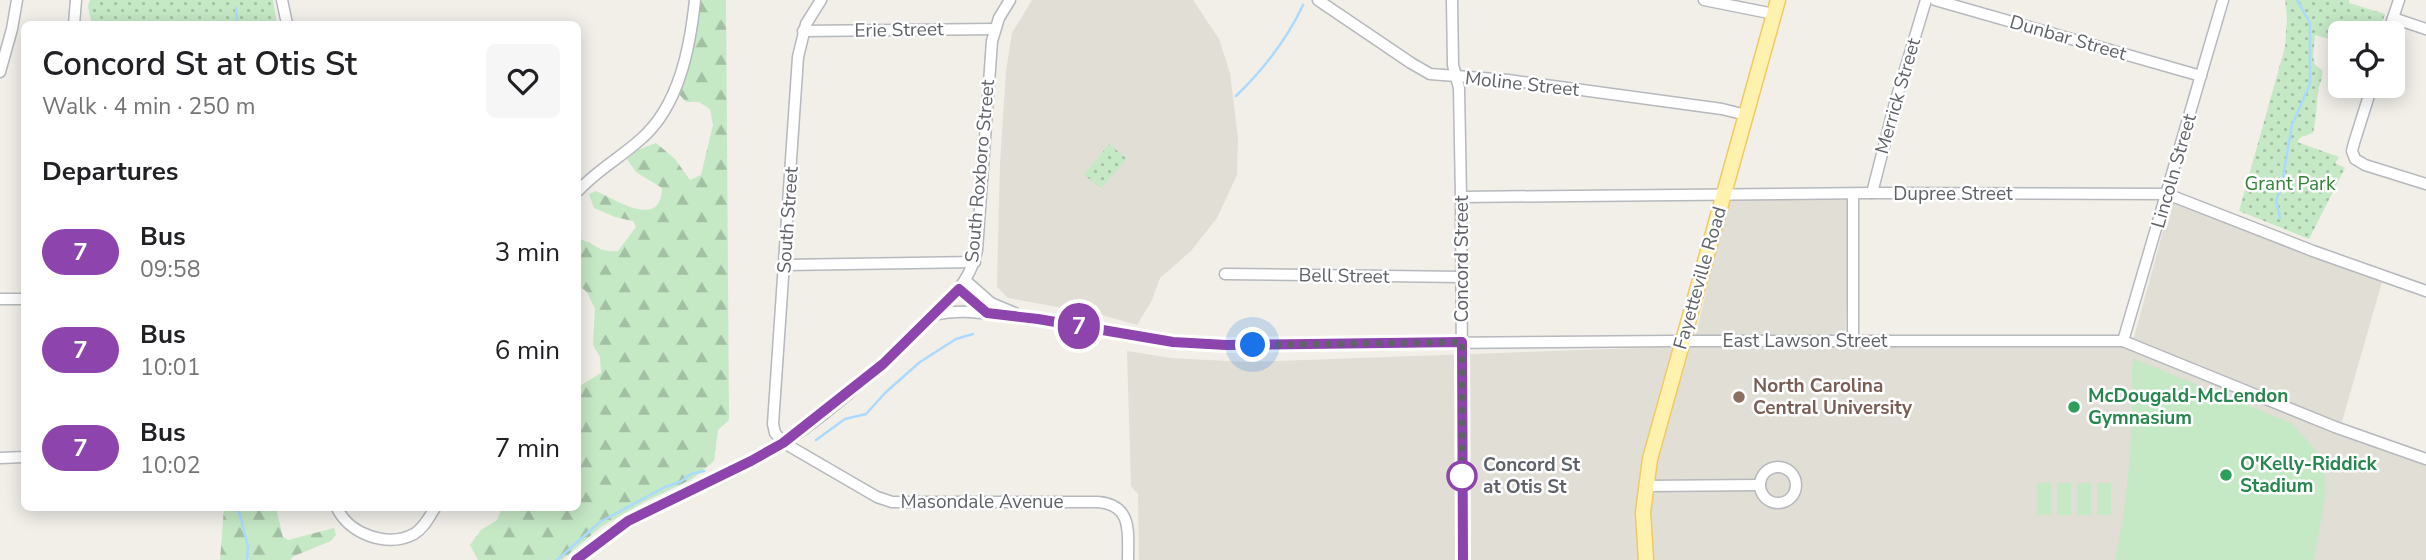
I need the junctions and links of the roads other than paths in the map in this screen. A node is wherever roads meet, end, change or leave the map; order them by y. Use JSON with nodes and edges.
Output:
{"nodes":[{"id":1,"x":17,"y":0,"type":"edge"},
{"id":2,"x":76,"y":0,"type":"edge"},
{"id":3,"x":282,"y":0,"type":"edge"},
{"id":4,"x":695,"y":0,"type":"edge"},
{"id":5,"x":821,"y":0,"type":"edge"},
{"id":6,"x":1010,"y":0,"type":"edge"},
{"id":7,"x":1318,"y":0,"type":"edge"},
{"id":8,"x":1452,"y":0,"type":"edge"},
{"id":9,"x":1704,"y":0,"type":"edge"},
{"id":10,"x":1926,"y":0,"type":"edge"},
{"id":11,"x":1935,"y":0,"type":"edge"},
{"id":12,"x":2223,"y":0,"type":"edge"},
{"id":13,"x":2399,"y":0,"type":"edge"},
{"id":14,"x":1776,"y":7,"type":"edge"},
{"id":15,"x":2393,"y":18,"type":"junction"},
{"id":16,"x":74,"y":21,"type":"edge"},
{"id":17,"x":286,"y":21,"type":"edge"},
{"id":18,"x":2392,"y":21,"type":"edge"},
{"id":19,"x":12,"y":29,"type":"junction"},
{"id":20,"x":995,"y":29,"type":"junction"},
{"id":21,"x":2426,"y":29,"type":"edge"},
{"id":22,"x":21,"y":30,"type":"edge"},
{"id":23,"x":803,"y":31,"type":"junction"},
{"id":24,"x":0,"y":72,"type":"edge"},
{"id":25,"x":2201,"y":76,"type":"junction"},
{"id":26,"x":1457,"y":77,"type":"junction"},
{"id":27,"x":2368,"y":98,"type":"edge"},
{"id":28,"x":1746,"y":115,"type":"junction"},
{"id":29,"x":2426,"y":184,"type":"edge"},
{"id":30,"x":581,"y":188,"type":"edge"},
{"id":31,"x":1872,"y":193,"type":"junction"},
{"id":32,"x":1853,"y":194,"type":"junction"},
{"id":33,"x":2167,"y":194,"type":"junction"},
{"id":34,"x":1723,"y":195,"type":"junction"},
{"id":35,"x":1461,"y":197,"type":"junction"},
{"id":36,"x":975,"y":262,"type":"junction"},
{"id":37,"x":785,"y":265,"type":"junction"},
{"id":38,"x":1225,"y":274,"type":"dead end"},
{"id":39,"x":1462,"y":277,"type":"junction"},
{"id":40,"x":962,"y":285,"type":"junction"},
{"id":41,"x":2426,"y":291,"type":"edge"},
{"id":42,"x":0,"y":299,"type":"edge"},
{"id":43,"x":21,"y":299,"type":"edge"},
{"id":44,"x":987,"y":313,"type":"junction"},
{"id":45,"x":933,"y":315,"type":"junction"},
{"id":46,"x":1038,"y":319,"type":"junction"},
{"id":47,"x":1682,"y":341,"type":"junction"},
{"id":48,"x":1853,"y":341,"type":"junction"},
{"id":49,"x":2123,"y":341,"type":"junction"},
{"id":50,"x":1462,"y":342,"type":"junction"},
{"id":51,"x":783,"y":443,"type":"junction"},
{"id":52,"x":21,"y":457,"type":"edge"},
{"id":53,"x":0,"y":458,"type":"edge"},
{"id":54,"x":2426,"y":459,"type":"edge"},
{"id":55,"x":1760,"y":485,"type":"dead end"},
{"id":56,"x":1646,"y":486,"type":"junction"},
{"id":57,"x":339,"y":511,"type":"edge"},
{"id":58,"x":433,"y":511,"type":"edge"},
{"id":59,"x":576,"y":560,"type":"edge"},
{"id":60,"x":1128,"y":560,"type":"edge"},
{"id":61,"x":1463,"y":560,"type":"edge"},
{"id":62,"x":1646,"y":560,"type":"edge"}],
"edges":[{"from":1,"to":19,"type":"street"},
{"from":2,"to":16,"type":"street"},
{"from":3,"to":17,"type":"street"},
{"from":4,"to":30,"type":"street"},
{"from":5,"to":23,"type":"street","name":"South Street"},
{"from":6,"to":20,"type":"street","name":"South Roxboro Street"},
{"from":7,"to":26,"type":"street","name":"Moline Street"},
{"from":8,"to":26,"type":"street","name":"Concord Street"},
{"from":9,"to":14,"type":"street"},
{"from":10,"to":31,"type":"street","name":"Merrick Street"},
{"from":11,"to":25,"type":"street","name":"Dunbar Street"},
{"from":12,"to":25,"type":"street","name":"Lincoln Street"},
{"from":13,"to":15,"type":"street"},
{"from":14,"to":28,"type":"main road","name":"Fayetteville Road"},
{"from":15,"to":18,"type":"street"},
{"from":15,"to":21,"type":"street"},
{"from":19,"to":22,"type":"street"},
{"from":19,"to":24,"type":"street"},
{"from":20,"to":23,"type":"street","name":"Erie Street"},
{"from":20,"to":36,"type":"street","name":"South Roxboro Street"},
{"from":23,"to":37,"type":"street","name":"South Street"},
{"from":25,"to":33,"type":"street","name":"Lincoln Street"},
{"from":26,"to":28,"type":"street","name":"Moline Street"},
{"from":26,"to":35,"type":"street","name":"Concord Street"},
{"from":27,"to":29,"type":"street"},
{"from":28,"to":34,"type":"main road","name":"Fayetteville Road"},
{"from":31,"to":32,"type":"street","name":"Dupree Street"},
{"from":31,"to":33,"type":"street","name":"Dupree Street"},
{"from":32,"to":34,"type":"street","name":"Dupree Street"},
{"from":32,"to":48,"type":"street"},
{"from":33,"to":41,"type":"street","name":"Dupree Street"},
{"from":33,"to":49,"type":"street","name":"Lincoln Street"},
{"from":34,"to":35,"type":"street","name":"Dupree Street"},
{"from":34,"to":47,"type":"main road","name":"Fayetteville Road"},
{"from":35,"to":39,"type":"street","name":"Concord Street"},
{"from":36,"to":37,"type":"street"},
{"from":36,"to":40,"type":"street","name":"South Roxboro Street"},
{"from":37,"to":51,"type":"street","name":"South Street"},
{"from":38,"to":39,"type":"street","name":"Bell Street"},
{"from":39,"to":50,"type":"street","name":"Concord Street"},
{"from":40,"to":44,"type":"street"},
{"from":40,"to":45,"type":"street","name":"South Roxboro Street"},
{"from":40,"to":46,"type":"street","name":"East Lawson Street"},
{"from":42,"to":43,"type":"street"},
{"from":44,"to":45,"type":"street","name":"East Lawson Street"},
{"from":44,"to":46,"type":"street","name":"East Lawson Street"},
{"from":45,"to":51,"type":"street","name":"South Roxboro Street"},
{"from":46,"to":50,"type":"street","name":"East Lawson Street"},
{"from":47,"to":48,"type":"street","name":"East Lawson Street"},
{"from":47,"to":50,"type":"street","name":"East Lawson Street"},
{"from":47,"to":56,"type":"main road","name":"Fayetteville Road"},
{"from":48,"to":49,"type":"street","name":"East Lawson Street"},
{"from":49,"to":54,"type":"street","name":"East Lawson Street"},
{"from":50,"to":61,"type":"street","name":"Concord Street"},
{"from":51,"to":59,"type":"street","name":"South Roxboro Street"},
{"from":51,"to":60,"type":"street","name":"Masondale Avenue"},
{"from":52,"to":53,"type":"street"},
{"from":55,"to":56,"type":"street"},
{"from":56,"to":62,"type":"main road","name":"Fayetteville Road"},
{"from":57,"to":58,"type":"street"}]}
